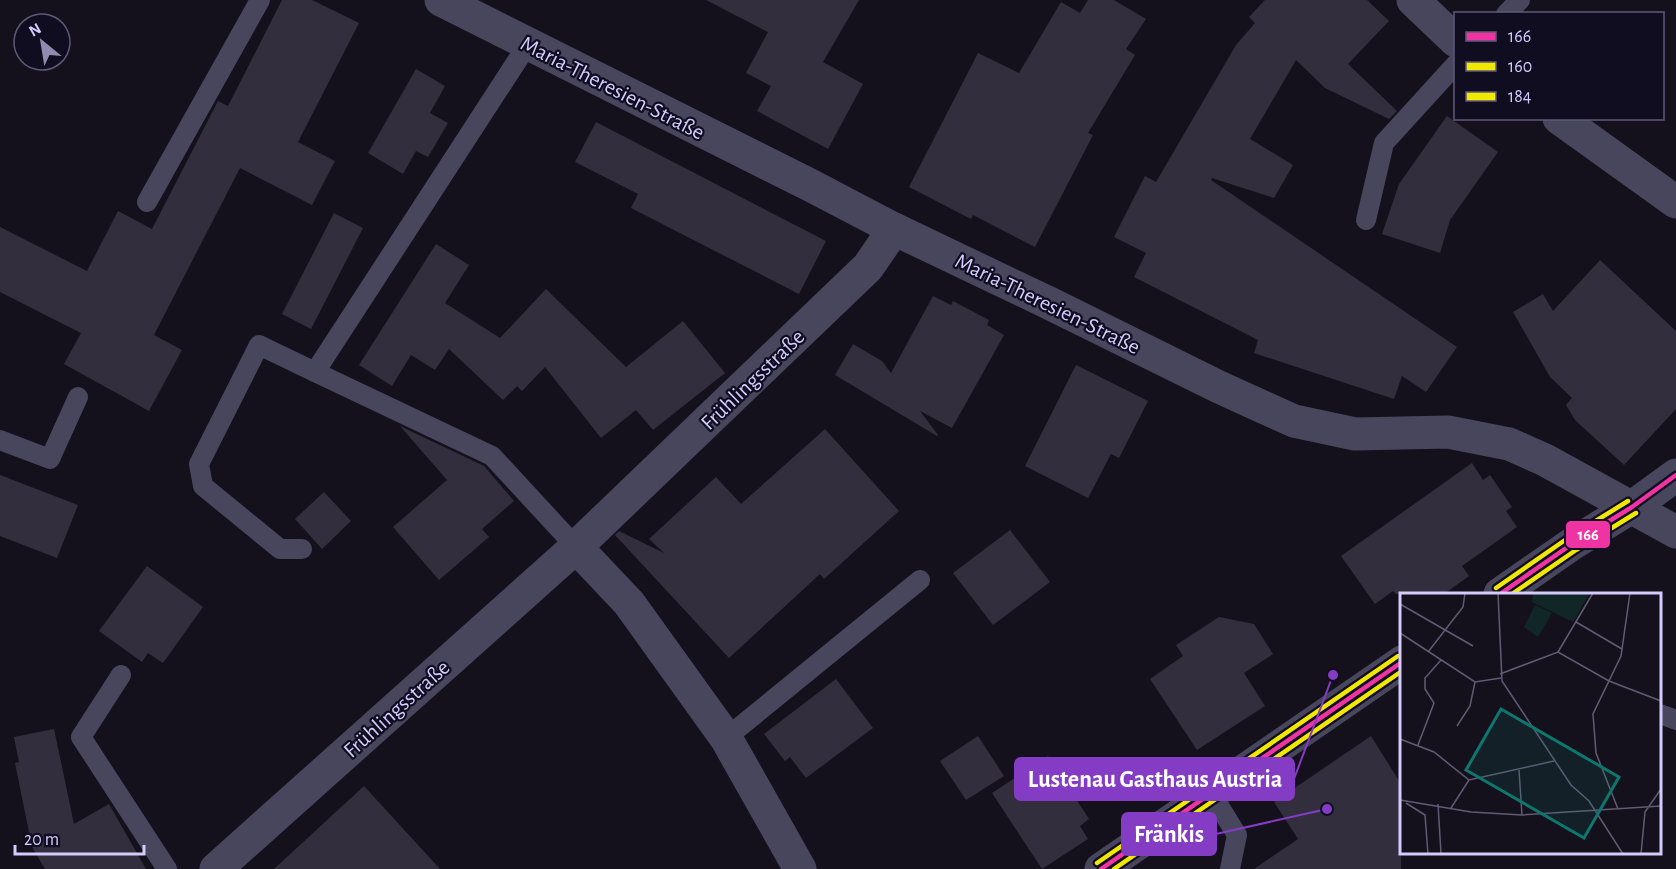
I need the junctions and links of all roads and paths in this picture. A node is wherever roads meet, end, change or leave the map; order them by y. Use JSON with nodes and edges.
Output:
{"nodes":[{"id":1,"x":260,"y":0,"type":"edge"},
{"id":2,"x":441,"y":0,"type":"edge"},
{"id":3,"x":1413,"y":0,"type":"edge"},
{"id":4,"x":1520,"y":0,"type":"edge"},
{"id":5,"x":1508,"y":12,"type":"edge"},
{"id":6,"x":1454,"y":40,"type":"edge"},
{"id":7,"x":528,"y":44,"type":"junction"},
{"id":8,"x":1454,"y":65,"type":"edge"},
{"id":9,"x":1562,"y":120,"type":"edge"},
{"id":10,"x":147,"y":202,"type":"dead end"},
{"id":11,"x":1676,"y":202,"type":"edge"},
{"id":12,"x":1366,"y":220,"type":"dead end"},
{"id":13,"x":894,"y":229,"type":"junction"},
{"id":14,"x":315,"y":372,"type":"junction"},
{"id":15,"x":78,"y":397,"type":"dead end"},
{"id":16,"x":0,"y":440,"type":"edge"},
{"id":17,"x":1676,"y":475,"type":"edge"},
{"id":18,"x":1632,"y":507,"type":"junction"},
{"id":19,"x":1676,"y":532,"type":"edge"},
{"id":20,"x":576,"y":547,"type":"junction"},
{"id":21,"x":302,"y":549,"type":"dead end"},
{"id":22,"x":920,"y":580,"type":"dead end"},
{"id":23,"x":1504,"y":593,"type":"edge"},
{"id":24,"x":1400,"y":663,"type":"edge"},
{"id":25,"x":121,"y":675,"type":"dead end"},
{"id":26,"x":1661,"y":715,"type":"edge"},
{"id":27,"x":1676,"y":720,"type":"edge"},
{"id":28,"x":726,"y":738,"type":"junction"},
{"id":29,"x":1211,"y":793,"type":"junction"},
{"id":30,"x":166,"y":869,"type":"edge"},
{"id":31,"x":216,"y":869,"type":"edge"},
{"id":32,"x":800,"y":869,"type":"edge"},
{"id":33,"x":1101,"y":869,"type":"edge"},
{"id":34,"x":1230,"y":869,"type":"edge"}],
"edges":[{"from":1,"to":10,"type":"lane"},
{"from":2,"to":7,"type":"street","name":"Maria-Theresien-Straße"},
{"from":3,"to":6,"type":"street"},
{"from":4,"to":5,"type":"lane"},
{"from":7,"to":13,"type":"street","name":"Maria-Theresien-Straße"},
{"from":7,"to":14,"type":"lane"},
{"from":8,"to":12,"type":"lane"},
{"from":9,"to":11,"type":"street"},
{"from":13,"to":18,"type":"street","name":"Maria-Theresien-Straße"},
{"from":13,"to":20,"type":"street","name":"Frühlingsstraße"},
{"from":14,"to":20,"type":"lane"},
{"from":14,"to":21,"type":"lane"},
{"from":15,"to":16,"type":"lane"},
{"from":17,"to":18,"type":"street"},
{"from":18,"to":19,"type":"street","name":"Maria-Theresien-Straße"},
{"from":18,"to":23,"type":"street"},
{"from":20,"to":28,"type":"street"},
{"from":20,"to":31,"type":"street","name":"Frühlingsstraße"},
{"from":22,"to":28,"type":"lane"},
{"from":24,"to":29,"type":"street"},
{"from":25,"to":30,"type":"lane"},
{"from":26,"to":27,"type":"lane"},
{"from":28,"to":32,"type":"street"},
{"from":29,"to":33,"type":"street"},
{"from":29,"to":34,"type":"lane"}]}
